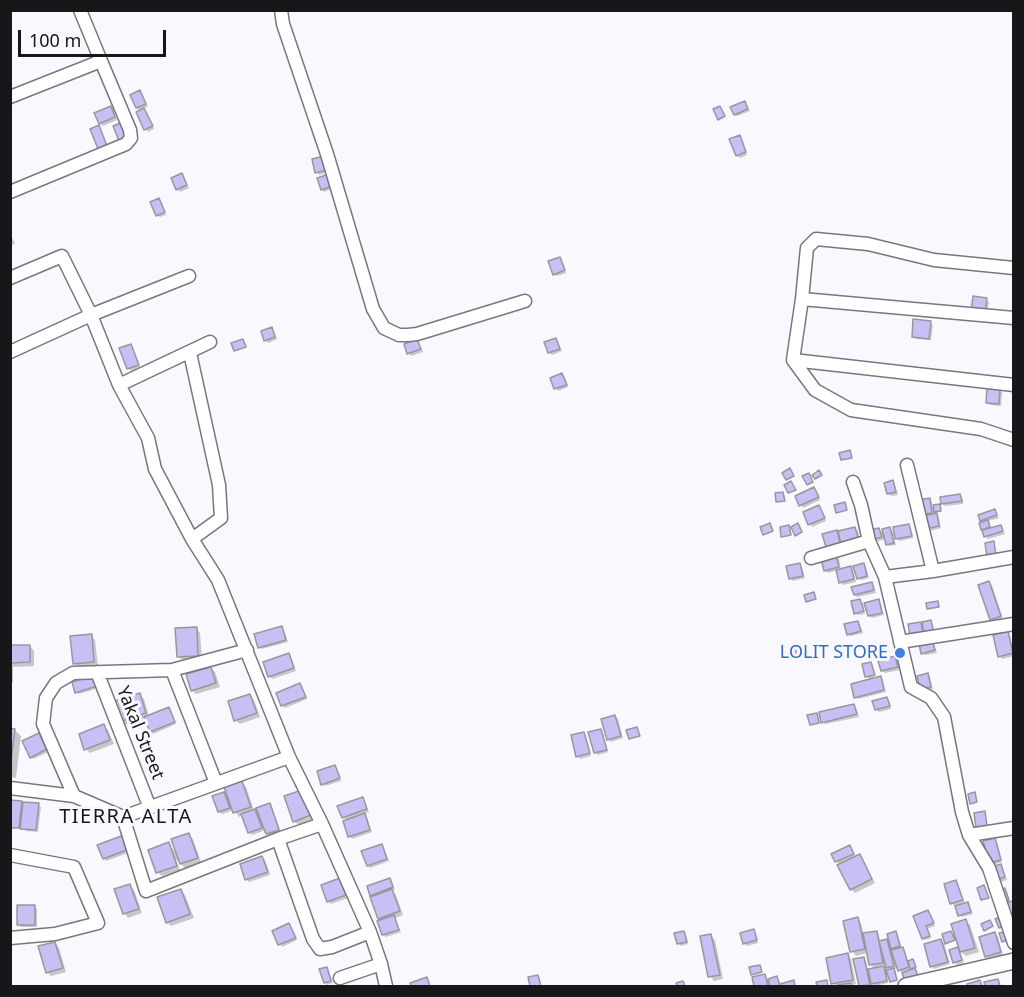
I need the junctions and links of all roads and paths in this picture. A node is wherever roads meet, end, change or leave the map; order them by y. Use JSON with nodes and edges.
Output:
{"nodes":[{"id":1,"x":80,"y":10,"type":"edge"},
{"id":2,"x":281,"y":10,"type":"edge"},
{"id":3,"x":101,"y":61,"type":"junction"},
{"id":4,"x":10,"y":97,"type":"edge"},
{"id":5,"x":10,"y":192,"type":"edge"},
{"id":6,"x":1014,"y":268,"type":"edge"},
{"id":7,"x":189,"y":276,"type":"dead end"},
{"id":8,"x":10,"y":278,"type":"edge"},
{"id":9,"x":802,"y":299,"type":"junction"},
{"id":10,"x":525,"y":301,"type":"dead end"},
{"id":11,"x":91,"y":315,"type":"junction"},
{"id":12,"x":1014,"y":318,"type":"edge"},
{"id":13,"x":210,"y":342,"type":"dead end"},
{"id":14,"x":10,"y":352,"type":"edge"},
{"id":15,"x":190,"y":352,"type":"junction"},
{"id":16,"x":793,"y":360,"type":"junction"},
{"id":17,"x":119,"y":385,"type":"junction"},
{"id":18,"x":1014,"y":385,"type":"edge"},
{"id":19,"x":1014,"y":440,"type":"edge"},
{"id":20,"x":907,"y":465,"type":"dead end"},
{"id":21,"x":853,"y":482,"type":"dead end"},
{"id":22,"x":192,"y":539,"type":"junction"},
{"id":23,"x":868,"y":541,"type":"junction"},
{"id":24,"x":1014,"y":557,"type":"edge"},
{"id":25,"x":811,"y":558,"type":"dead end"},
{"id":26,"x":933,"y":571,"type":"junction"},
{"id":27,"x":885,"y":577,"type":"junction"},
{"id":28,"x":1014,"y":624,"type":"edge"},
{"id":29,"x":900,"y":642,"type":"junction"},
{"id":30,"x":247,"y":650,"type":"junction"},
{"id":31,"x":172,"y":670,"type":"junction"},
{"id":32,"x":97,"y":672,"type":"junction"},
{"id":33,"x":289,"y":757,"type":"junction"},
{"id":34,"x":216,"y":783,"type":"junction"},
{"id":35,"x":10,"y":788,"type":"edge"},
{"id":36,"x":74,"y":796,"type":"junction"},
{"id":37,"x":150,"y":807,"type":"junction"},
{"id":38,"x":123,"y":817,"type":"junction"},
{"id":39,"x":322,"y":824,"type":"junction"},
{"id":40,"x":1014,"y":828,"type":"edge"},
{"id":41,"x":969,"y":835,"type":"junction"},
{"id":42,"x":278,"y":839,"type":"junction"},
{"id":43,"x":10,"y":855,"type":"edge"},
{"id":44,"x":370,"y":932,"type":"junction"},
{"id":45,"x":10,"y":938,"type":"edge"},
{"id":46,"x":1014,"y":943,"type":"edge"},
{"id":47,"x":1014,"y":961,"type":"edge"},
{"id":48,"x":381,"y":964,"type":"junction"},
{"id":49,"x":339,"y":978,"type":"dead end"},
{"id":50,"x":386,"y":987,"type":"edge"},
{"id":51,"x":906,"y":987,"type":"edge"}],
"edges":[{"from":1,"to":3,"type":"street"},
{"from":2,"to":10,"type":"street"},
{"from":3,"to":4,"type":"street"},
{"from":3,"to":5,"type":"street"},
{"from":6,"to":9,"type":"street"},
{"from":7,"to":11,"type":"street"},
{"from":8,"to":11,"type":"street"},
{"from":9,"to":12,"type":"street"},
{"from":9,"to":16,"type":"street"},
{"from":11,"to":14,"type":"street"},
{"from":11,"to":17,"type":"street"},
{"from":13,"to":15,"type":"street"},
{"from":15,"to":17,"type":"street"},
{"from":15,"to":22,"type":"street"},
{"from":16,"to":18,"type":"street"},
{"from":16,"to":19,"type":"street"},
{"from":17,"to":22,"type":"street"},
{"from":20,"to":26,"type":"street"},
{"from":21,"to":23,"type":"street"},
{"from":22,"to":30,"type":"street"},
{"from":23,"to":25,"type":"street"},
{"from":23,"to":27,"type":"street"},
{"from":24,"to":26,"type":"street"},
{"from":26,"to":27,"type":"street"},
{"from":27,"to":29,"type":"street"},
{"from":28,"to":29,"type":"street"},
{"from":29,"to":41,"type":"street"},
{"from":30,"to":31,"type":"street"},
{"from":30,"to":33,"type":"street"},
{"from":31,"to":32,"type":"street"},
{"from":31,"to":34,"type":"street"},
{"from":32,"to":36,"type":"street"},
{"from":32,"to":37,"type":"street","name":"Yakal Street"},
{"from":33,"to":34,"type":"street"},
{"from":33,"to":39,"type":"street"},
{"from":34,"to":37,"type":"street"},
{"from":35,"to":36,"type":"street"},
{"from":36,"to":38,"type":"street"},
{"from":37,"to":38,"type":"street"},
{"from":38,"to":42,"type":"street"},
{"from":39,"to":42,"type":"street"},
{"from":39,"to":44,"type":"street"},
{"from":40,"to":41,"type":"street"},
{"from":41,"to":46,"type":"street"},
{"from":42,"to":44,"type":"street"},
{"from":43,"to":45,"type":"street"},
{"from":44,"to":48,"type":"street"},
{"from":47,"to":51,"type":"main road"},
{"from":48,"to":49,"type":"street"},
{"from":48,"to":50,"type":"street"}]}
